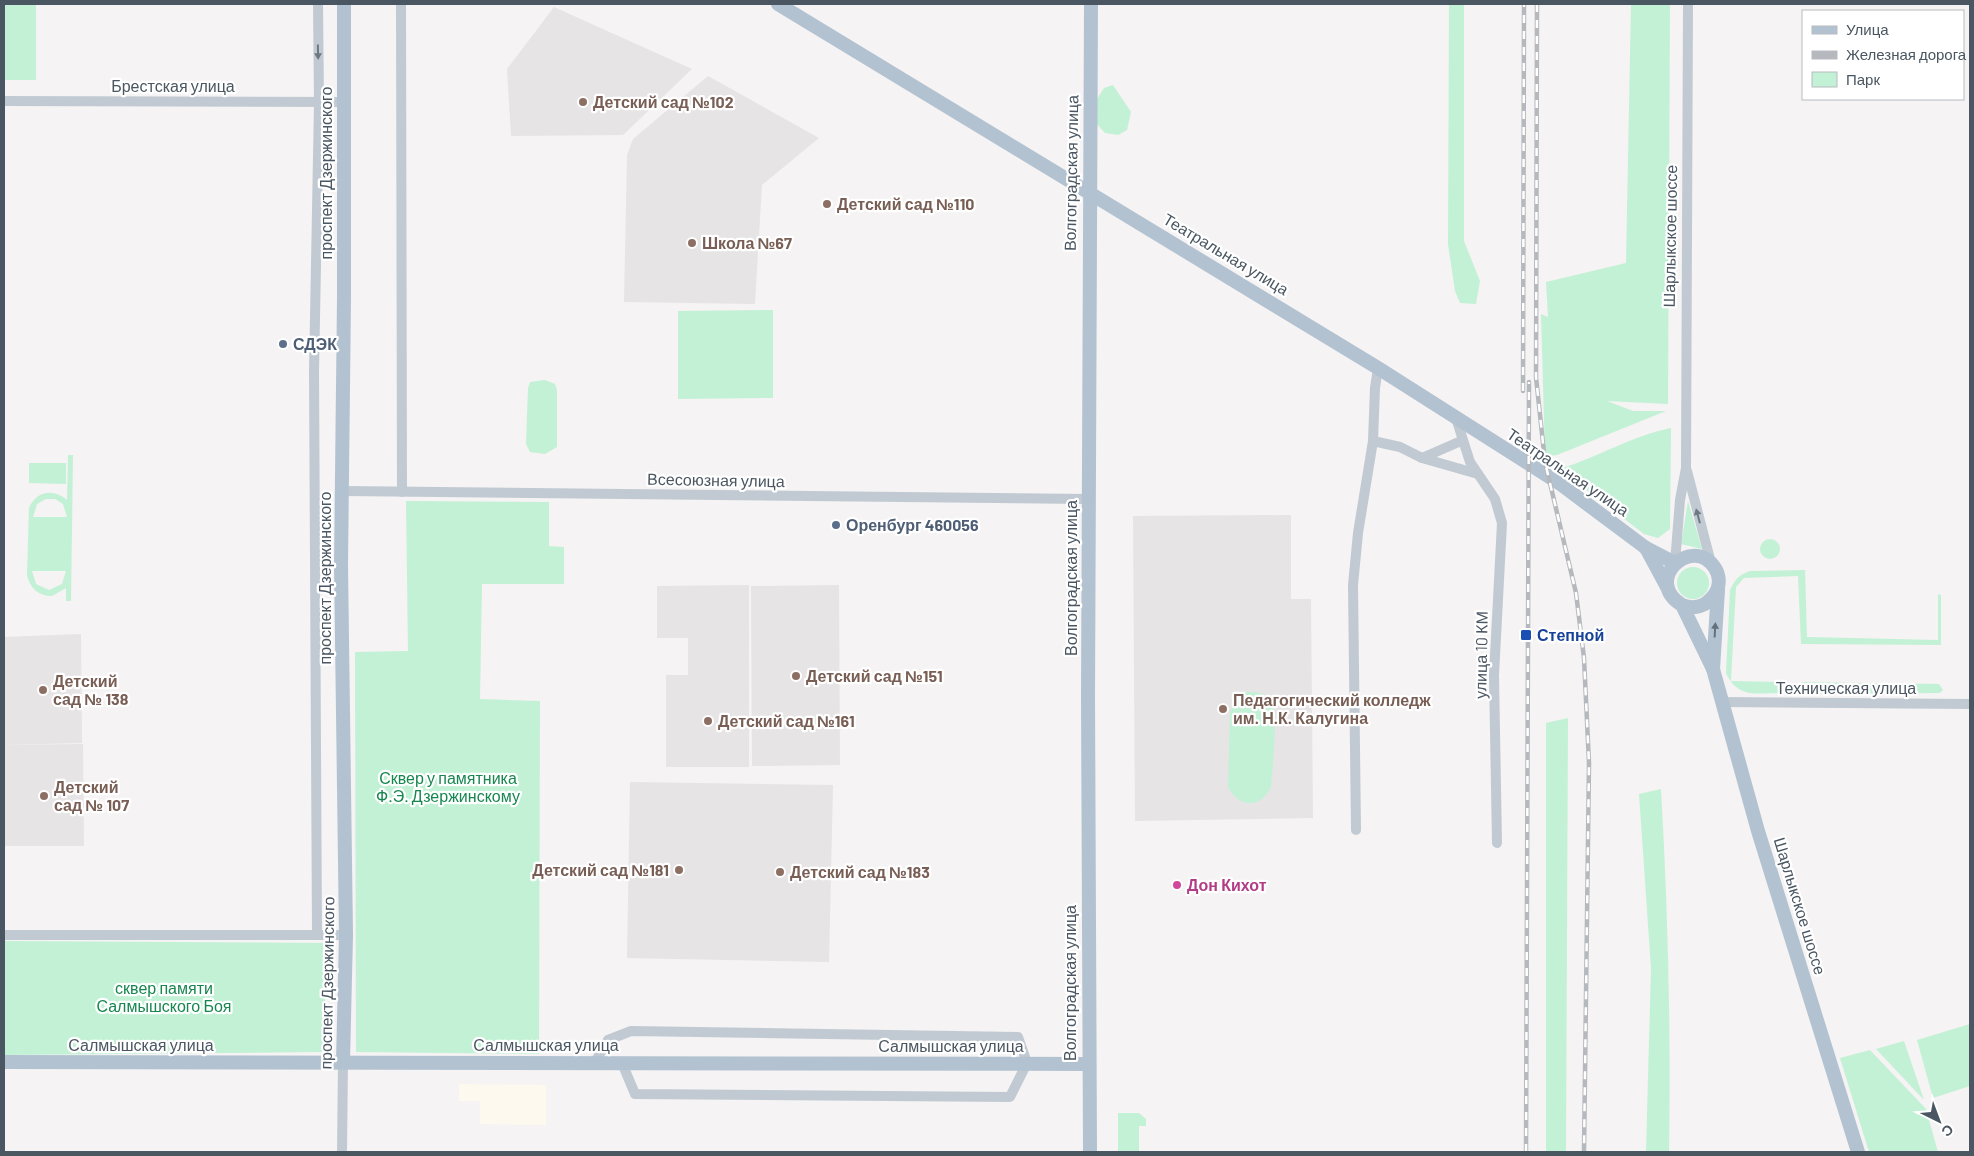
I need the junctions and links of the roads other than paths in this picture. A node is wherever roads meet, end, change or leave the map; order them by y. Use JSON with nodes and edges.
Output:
{"nodes":[{"id":1,"x":318,"y":4,"type":"edge"},
{"id":2,"x":344,"y":4,"type":"edge"},
{"id":3,"x":401,"y":4,"type":"edge"},
{"id":4,"x":778,"y":4,"type":"edge"},
{"id":5,"x":1090,"y":4,"type":"edge"},
{"id":6,"x":1688,"y":4,"type":"edge"},
{"id":7,"x":4,"y":102,"type":"edge"},
{"id":8,"x":343,"y":102,"type":"junction"},
{"id":9,"x":318,"y":103,"type":"junction"},
{"id":10,"x":1088,"y":190,"type":"junction"},
{"id":11,"x":1378,"y":368,"type":"junction"},
{"id":12,"x":1456,"y":418,"type":"junction"},
{"id":13,"x":1373,"y":441,"type":"junction"},
{"id":14,"x":1462,"y":441,"type":"junction"},
{"id":15,"x":1422,"y":458,"type":"junction"},
{"id":16,"x":1686,"y":468,"type":"junction"},
{"id":17,"x":1478,"y":474,"type":"junction"},
{"id":18,"x":343,"y":491,"type":"junction"},
{"id":19,"x":402,"y":492,"type":"junction"},
{"id":20,"x":1089,"y":499,"type":"junction"},
{"id":21,"x":1646,"y":548,"type":"junction"},
{"id":22,"x":1675,"y":563,"type":"junction"},
{"id":23,"x":1711,"y":563,"type":"junction"},
{"id":24,"x":1668,"y":588,"type":"junction"},
{"id":25,"x":1718,"y":590,"type":"junction"},
{"id":26,"x":1682,"y":605,"type":"junction"},
{"id":27,"x":1713,"y":670,"type":"junction"},
{"id":28,"x":1721,"y":702,"type":"junction"},
{"id":29,"x":1970,"y":704,"type":"edge"},
{"id":30,"x":1356,"y":830,"type":"dead end"},
{"id":31,"x":1497,"y":843,"type":"dead end"},
{"id":32,"x":4,"y":935,"type":"edge"},
{"id":33,"x":317,"y":935,"type":"junction"},
{"id":34,"x":346,"y":935,"type":"junction"},
{"id":35,"x":4,"y":1062,"type":"edge"},
{"id":36,"x":343,"y":1062,"type":"junction"},
{"id":37,"x":595,"y":1062,"type":"junction"},
{"id":38,"x":622,"y":1063,"type":"junction"},
{"id":39,"x":1027,"y":1063,"type":"junction"},
{"id":40,"x":1088,"y":1064,"type":"junction"},
{"id":41,"x":342,"y":1152,"type":"edge"},
{"id":42,"x":1090,"y":1152,"type":"edge"},
{"id":43,"x":1858,"y":1152,"type":"edge"}],
"edges":[{"from":1,"to":9,"type":"street","one_way":true},
{"from":2,"to":8,"type":"main road","name":"проспект Дзержинского"},
{"from":3,"to":19,"type":"street"},
{"from":4,"to":10,"type":"main road","name":"Театральная улица"},
{"from":5,"to":10,"type":"main road","name":"Волгоградская улица"},
{"from":6,"to":16,"type":"street","name":"Шарлыкское шоссе"},
{"from":7,"to":9,"type":"street","name":"Брестская улица"},
{"from":8,"to":9,"type":"street","name":"Брестская улица"},
{"from":8,"to":18,"type":"main road","name":"проспект Дзержинского"},
{"from":9,"to":33,"type":"street"},
{"from":10,"to":11,"type":"main road","name":"Театральная улица"},
{"from":10,"to":20,"type":"main road","name":"Волгоградская улица"},
{"from":11,"to":12,"type":"main road","name":"Театральная улица"},
{"from":11,"to":13,"type":"street"},
{"from":12,"to":14,"type":"street","name":"улица 10 КМ"},
{"from":12,"to":21,"type":"main road","name":"Театральная улица"},
{"from":13,"to":15,"type":"street"},
{"from":13,"to":30,"type":"street"},
{"from":14,"to":15,"type":"street"},
{"from":14,"to":17,"type":"street","name":"улица 10 КМ"},
{"from":15,"to":17,"type":"street"},
{"from":16,"to":22,"type":"street","name":"Шарлыкское шоссе"},
{"from":23,"to":16,"type":"street","name":"Шарлыкское шоссе","one_way":true},
{"from":17,"to":31,"type":"street","name":"улица 10 КМ"},
{"from":18,"to":19,"type":"street","name":"Всесоюзная улица"},
{"from":18,"to":34,"type":"main road","name":"проспект Дзержинского"},
{"from":19,"to":20,"type":"street","name":"Всесоюзная улица"},
{"from":20,"to":40,"type":"main road","name":"Волгоградская улица"},
{"from":21,"to":22,"type":"main road","name":"Театральная улица"},
{"from":21,"to":24,"type":"main road","name":"Театральная улица"},
{"from":22,"to":23,"type":"main road"},
{"from":22,"to":24,"type":"main road"},
{"from":23,"to":25,"type":"main road"},
{"from":24,"to":26,"type":"main road"},
{"from":25,"to":26,"type":"main road"},
{"from":27,"to":25,"type":"main road","name":"Шарлыкское шоссе","one_way":true},
{"from":26,"to":27,"type":"main road","name":"Шарлыкское шоссе"},
{"from":27,"to":28,"type":"main road","name":"Шарлыкское шоссе"},
{"from":28,"to":29,"type":"street","name":"Техническая улица"},
{"from":28,"to":43,"type":"main road","name":"Шарлыкское шоссе"},
{"from":32,"to":33,"type":"street"},
{"from":33,"to":34,"type":"street"},
{"from":34,"to":36,"type":"main road","name":"проспект Дзержинского"},
{"from":35,"to":36,"type":"main road","name":"Салмышская улица"},
{"from":36,"to":37,"type":"main road","name":"Салмышская улица"},
{"from":36,"to":41,"type":"street","name":"проспект Дзержинского"},
{"from":37,"to":38,"type":"main road","name":"Салмышская улица"},
{"from":37,"to":39,"type":"street"},
{"from":38,"to":39,"type":"main road","name":"Салмышская улица"},
{"from":38,"to":39,"type":"street"},
{"from":39,"to":40,"type":"main road","name":"Салмышская улица"},
{"from":40,"to":42,"type":"main road","name":"Волгоградская улица"}]}
